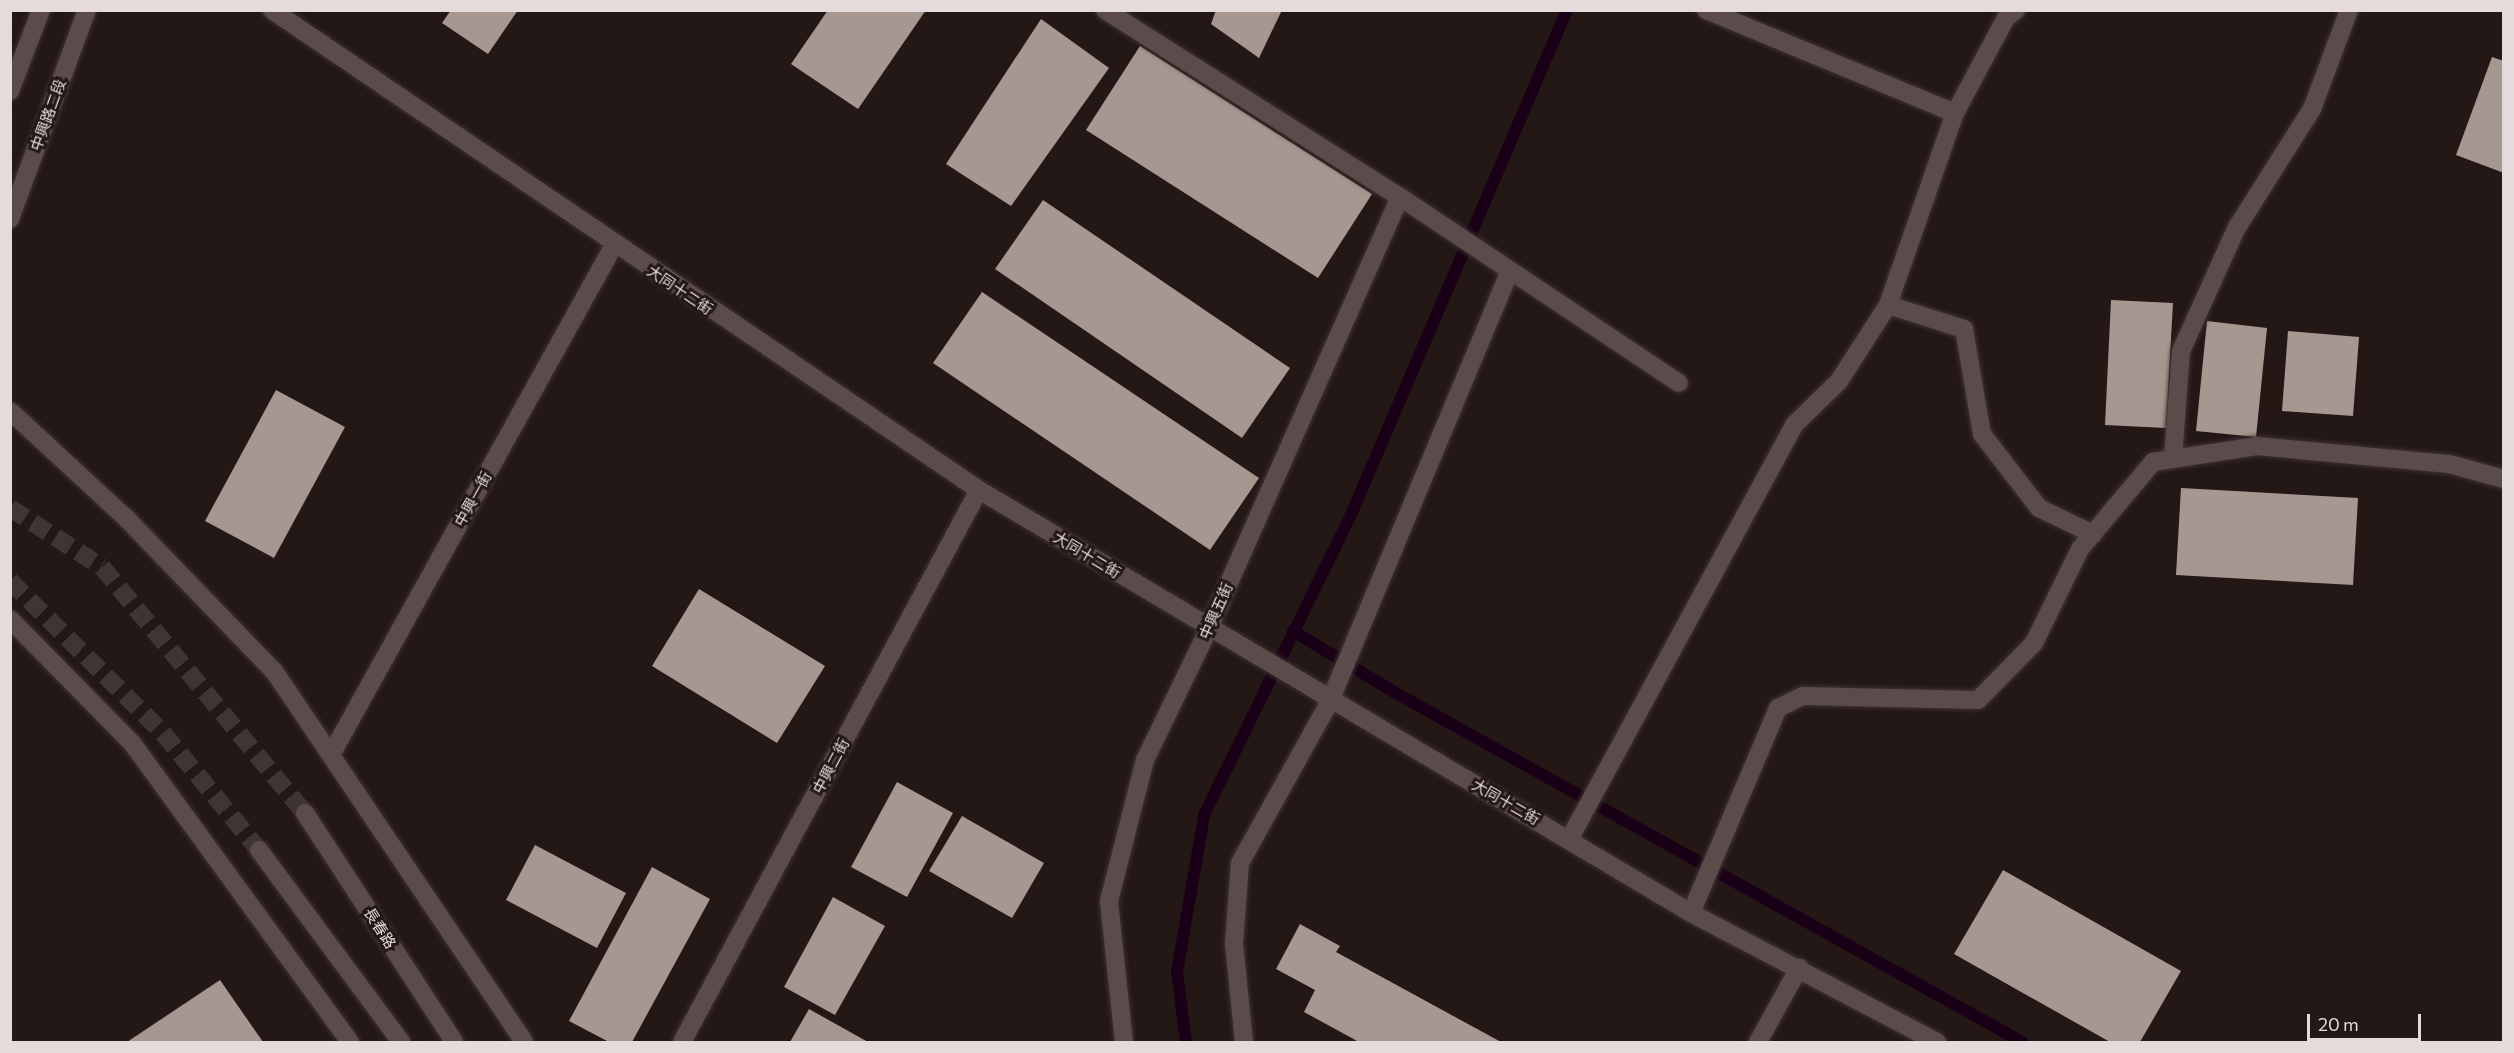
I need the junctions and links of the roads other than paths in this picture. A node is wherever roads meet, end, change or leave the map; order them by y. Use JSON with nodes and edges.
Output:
{"nodes":[{"id":1,"x":41,"y":10,"type":"edge"},
{"id":2,"x":87,"y":10,"type":"edge"},
{"id":3,"x":272,"y":10,"type":"edge"},
{"id":4,"x":1105,"y":10,"type":"edge"},
{"id":5,"x":1706,"y":10,"type":"edge"},
{"id":6,"x":2016,"y":10,"type":"edge"},
{"id":7,"x":2349,"y":10,"type":"edge"},
{"id":8,"x":10,"y":91,"type":"edge"},
{"id":9,"x":1955,"y":113,"type":"junction"},
{"id":10,"x":1400,"y":197,"type":"junction"},
{"id":11,"x":10,"y":219,"type":"edge"},
{"id":12,"x":614,"y":245,"type":"junction"},
{"id":13,"x":1509,"y":273,"type":"junction"},
{"id":14,"x":1888,"y":305,"type":"junction"},
{"id":15,"x":1678,"y":383,"type":"dead end"},
{"id":16,"x":10,"y":411,"type":"edge"},
{"id":17,"x":2173,"y":459,"type":"junction"},
{"id":18,"x":2504,"y":479,"type":"edge"},
{"id":19,"x":979,"y":490,"type":"junction"},
{"id":20,"x":2093,"y":534,"type":"junction"},
{"id":21,"x":10,"y":619,"type":"edge"},
{"id":22,"x":1210,"y":629,"type":"junction"},
{"id":23,"x":1328,"y":700,"type":"junction"},
{"id":24,"x":332,"y":753,"type":"junction"},
{"id":25,"x":305,"y":813,"type":"tunnel mouth"},
{"id":26,"x":1570,"y":838,"type":"junction"},
{"id":27,"x":259,"y":850,"type":"tunnel mouth"},
{"id":28,"x":1691,"y":913,"type":"junction"},
{"id":29,"x":1799,"y":968,"type":"junction"},
{"id":30,"x":350,"y":1042,"type":"edge"},
{"id":31,"x":401,"y":1042,"type":"edge"},
{"id":32,"x":454,"y":1042,"type":"edge"},
{"id":33,"x":524,"y":1042,"type":"edge"},
{"id":34,"x":682,"y":1042,"type":"edge"},
{"id":35,"x":1124,"y":1042,"type":"edge"},
{"id":36,"x":1244,"y":1042,"type":"edge"},
{"id":37,"x":1758,"y":1042,"type":"edge"},
{"id":38,"x":1937,"y":1042,"type":"edge"}],
"edges":[{"from":1,"to":8,"type":"street"},
{"from":2,"to":11,"type":"street","name":"中興路二段"},
{"from":3,"to":12,"type":"street","name":"大同十二街"},
{"from":4,"to":10,"type":"street"},
{"from":5,"to":9,"type":"street"},
{"from":6,"to":9,"type":"street"},
{"from":7,"to":17,"type":"street"},
{"from":9,"to":14,"type":"street"},
{"from":10,"to":13,"type":"street"},
{"from":10,"to":22,"type":"street","name":"中興五街"},
{"from":12,"to":19,"type":"street","name":"大同十二街"},
{"from":12,"to":24,"type":"street","name":"中興一街"},
{"from":13,"to":15,"type":"street"},
{"from":13,"to":23,"type":"street"},
{"from":14,"to":20,"type":"street"},
{"from":14,"to":26,"type":"street"},
{"from":16,"to":24,"type":"street"},
{"from":17,"to":18,"type":"street"},
{"from":17,"to":20,"type":"street"},
{"from":19,"to":22,"type":"street","name":"大同十二街"},
{"from":19,"to":34,"type":"street","name":"中興二街"},
{"from":20,"to":28,"type":"street"},
{"from":21,"to":30,"type":"street"},
{"from":22,"to":23,"type":"street","name":"大同十二街"},
{"from":22,"to":35,"type":"street","name":"中興五街"},
{"from":23,"to":26,"type":"street","name":"大同十二街"},
{"from":23,"to":36,"type":"street"},
{"from":24,"to":33,"type":"street"},
{"from":25,"to":32,"type":"street","name":"長春路"},
{"from":26,"to":28,"type":"street","name":"大同十二街"},
{"from":27,"to":31,"type":"street"},
{"from":28,"to":29,"type":"street","name":"大同十二街"},
{"from":29,"to":37,"type":"street"},
{"from":29,"to":38,"type":"street","name":"大同十二街"}]}
